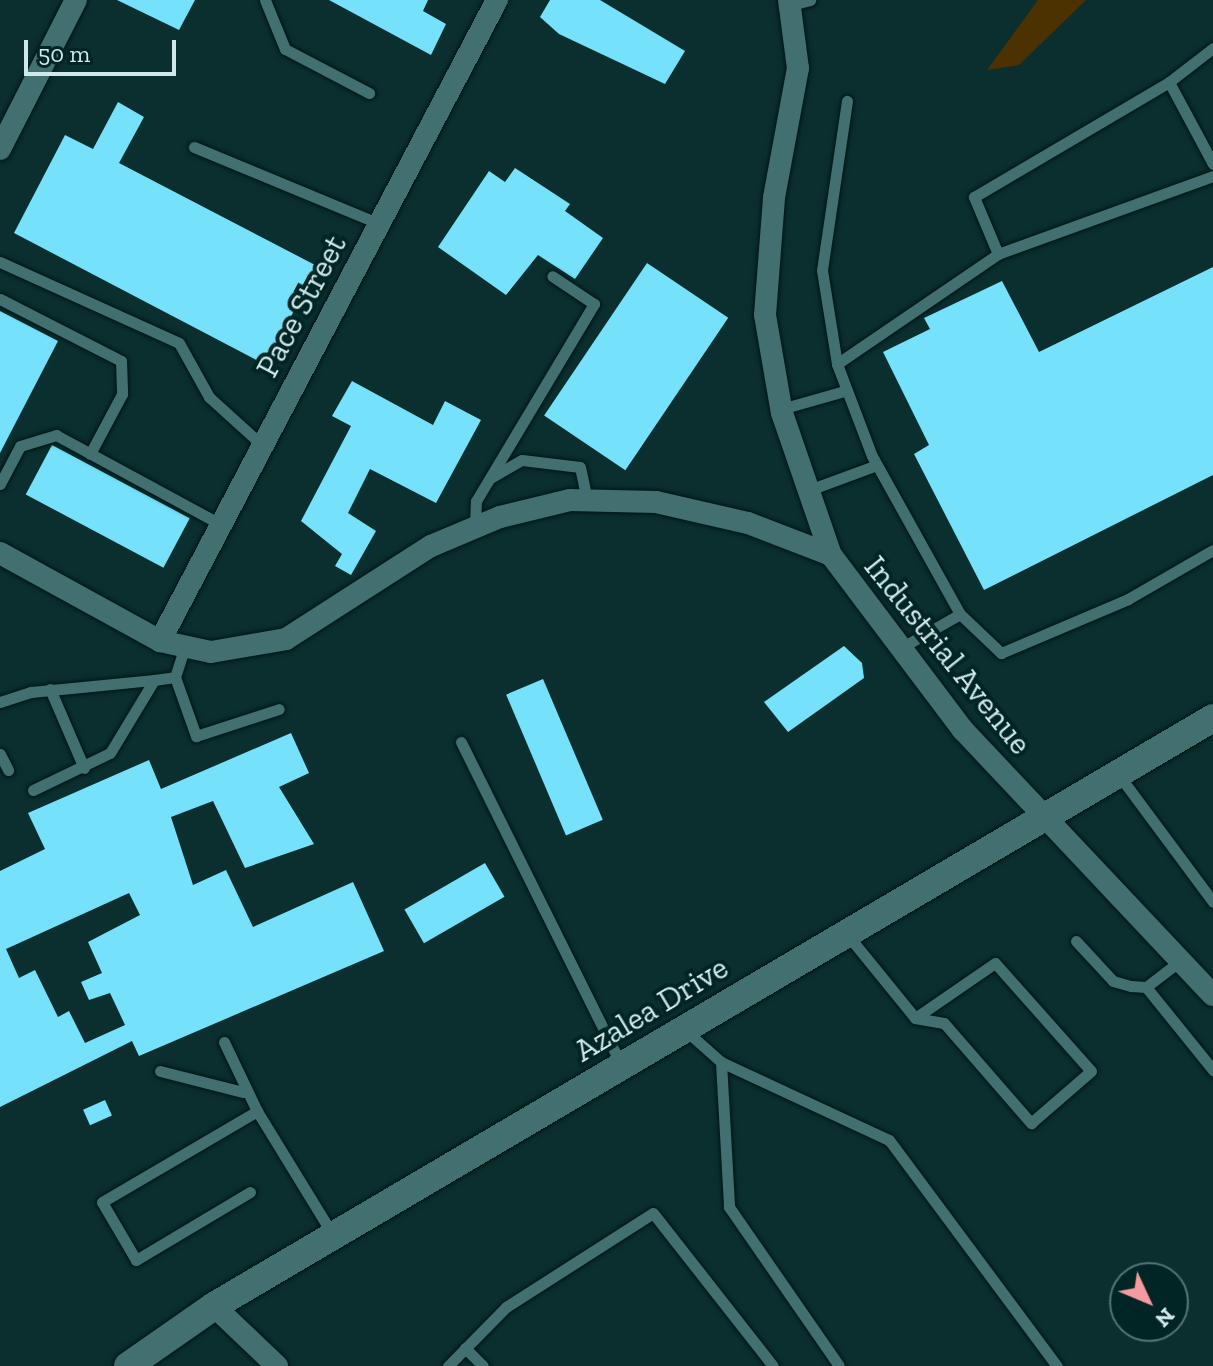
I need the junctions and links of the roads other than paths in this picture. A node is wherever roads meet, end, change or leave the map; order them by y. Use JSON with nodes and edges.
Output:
{"nodes":[{"id":1,"x":76,"y":0,"type":"edge"},
{"id":2,"x":265,"y":0,"type":"edge"},
{"id":3,"x":497,"y":0,"type":"edge"},
{"id":4,"x":797,"y":2,"type":"edge"},
{"id":5,"x":1213,"y":48,"type":"edge"},
{"id":6,"x":1169,"y":82,"type":"junction"},
{"id":7,"x":369,"y":93,"type":"dead end"},
{"id":8,"x":847,"y":101,"type":"dead end"},
{"id":9,"x":194,"y":147,"type":"dead end"},
{"id":10,"x":0,"y":149,"type":"edge"},
{"id":11,"x":1213,"y":164,"type":"edge"},
{"id":12,"x":1213,"y":176,"type":"edge"},
{"id":13,"x":380,"y":224,"type":"junction"},
{"id":14,"x":998,"y":254,"type":"junction"},
{"id":15,"x":0,"y":262,"type":"edge"},
{"id":16,"x":552,"y":276,"type":"dead end"},
{"id":17,"x":0,"y":299,"type":"edge"},
{"id":18,"x":837,"y":364,"type":"junction"},
{"id":19,"x":844,"y":391,"type":"junction"},
{"id":20,"x":781,"y":409,"type":"junction"},
{"id":21,"x":263,"y":446,"type":"junction"},
{"id":22,"x":90,"y":454,"type":"junction"},
{"id":23,"x":877,"y":465,"type":"junction"},
{"id":24,"x":489,"y":478,"type":"junction"},
{"id":25,"x":0,"y":484,"type":"edge"},
{"id":26,"x":809,"y":490,"type":"junction"},
{"id":27,"x":587,"y":501,"type":"junction"},
{"id":28,"x":222,"y":525,"type":"junction"},
{"id":29,"x":475,"y":527,"type":"junction"},
{"id":30,"x":1213,"y":550,"type":"edge"},
{"id":31,"x":0,"y":553,"type":"edge"},
{"id":32,"x":831,"y":555,"type":"junction"},
{"id":33,"x":960,"y":614,"type":"junction"},
{"id":34,"x":160,"y":641,"type":"junction"},
{"id":35,"x":185,"y":647,"type":"junction"},
{"id":36,"x":899,"y":649,"type":"junction"},
{"id":37,"x":175,"y":677,"type":"junction"},
{"id":38,"x":154,"y":680,"type":"junction"},
{"id":39,"x":50,"y":689,"type":"junction"},
{"id":40,"x":0,"y":702,"type":"edge"},
{"id":41,"x":279,"y":709,"type":"dead end"},
{"id":42,"x":1213,"y":718,"type":"edge"},
{"id":43,"x":461,"y":742,"type":"dead end"},
{"id":44,"x":0,"y":754,"type":"edge"},
{"id":45,"x":84,"y":768,"type":"junction"},
{"id":46,"x":8,"y":770,"type":"dead end"},
{"id":47,"x":1117,"y":773,"type":"junction"},
{"id":48,"x":33,"y":790,"type":"dead end"},
{"id":49,"x":1040,"y":818,"type":"junction"},
{"id":50,"x":1213,"y":902,"type":"edge"},
{"id":51,"x":845,"y":933,"type":"junction"},
{"id":52,"x":1076,"y":941,"type":"dead end"},
{"id":53,"x":1180,"y":961,"type":"junction"},
{"id":54,"x":1146,"y":987,"type":"junction"},
{"id":55,"x":1213,"y":995,"type":"edge"},
{"id":56,"x":915,"y":1018,"type":"junction"},
{"id":57,"x":684,"y":1028,"type":"junction"},
{"id":58,"x":224,"y":1042,"type":"dead end"},
{"id":59,"x":721,"y":1062,"type":"junction"},
{"id":60,"x":622,"y":1065,"type":"junction"},
{"id":61,"x":1213,"y":1070,"type":"edge"},
{"id":62,"x":160,"y":1071,"type":"dead end"},
{"id":63,"x":243,"y":1092,"type":"junction"},
{"id":64,"x":257,"y":1111,"type":"junction"},
{"id":65,"x":250,"y":1192,"type":"dead end"},
{"id":66,"x":333,"y":1236,"type":"junction"},
{"id":67,"x":214,"y":1306,"type":"junction"},
{"id":68,"x":465,"y":1348,"type":"junction"},
{"id":69,"x":128,"y":1366,"type":"edge"},
{"id":70,"x":277,"y":1366,"type":"edge"},
{"id":71,"x":448,"y":1366,"type":"edge"},
{"id":72,"x":483,"y":1366,"type":"edge"},
{"id":73,"x":773,"y":1366,"type":"edge"},
{"id":74,"x":839,"y":1366,"type":"edge"},
{"id":75,"x":1057,"y":1366,"type":"edge"}],
"edges":[{"from":1,"to":10,"type":"street"},
{"from":2,"to":7,"type":"lane"},
{"from":3,"to":13,"type":"street","name":"Pace Street"},
{"from":4,"to":20,"type":"street","name":"Industrial Avenue"},
{"from":5,"to":6,"type":"lane"},
{"from":6,"to":11,"type":"lane"},
{"from":6,"to":14,"type":"lane"},
{"from":8,"to":18,"type":"lane"},
{"from":9,"to":13,"type":"lane"},
{"from":12,"to":14,"type":"lane"},
{"from":13,"to":21,"type":"street","name":"Pace Street"},
{"from":14,"to":18,"type":"lane"},
{"from":15,"to":21,"type":"lane"},
{"from":16,"to":24,"type":"lane"},
{"from":17,"to":22,"type":"lane"},
{"from":18,"to":19,"type":"lane"},
{"from":19,"to":20,"type":"lane"},
{"from":19,"to":23,"type":"lane"},
{"from":20,"to":26,"type":"street","name":"Industrial Avenue"},
{"from":21,"to":28,"type":"street","name":"Pace Street"},
{"from":22,"to":25,"type":"lane"},
{"from":22,"to":28,"type":"lane"},
{"from":23,"to":26,"type":"lane"},
{"from":23,"to":33,"type":"lane"},
{"from":24,"to":27,"type":"lane"},
{"from":24,"to":29,"type":"lane"},
{"from":26,"to":32,"type":"street","name":"Industrial Avenue"},
{"from":27,"to":29,"type":"street"},
{"from":27,"to":32,"type":"street"},
{"from":28,"to":34,"type":"street","name":"Pace Street"},
{"from":29,"to":35,"type":"street"},
{"from":30,"to":33,"type":"lane"},
{"from":31,"to":34,"type":"street"},
{"from":32,"to":36,"type":"street","name":"Industrial Avenue"},
{"from":33,"to":36,"type":"lane"},
{"from":34,"to":35,"type":"street"},
{"from":35,"to":37,"type":"lane"},
{"from":36,"to":49,"type":"street","name":"Industrial Avenue"},
{"from":37,"to":38,"type":"lane"},
{"from":37,"to":41,"type":"lane"},
{"from":38,"to":39,"type":"lane"},
{"from":38,"to":45,"type":"lane"},
{"from":39,"to":40,"type":"lane"},
{"from":39,"to":45,"type":"lane"},
{"from":42,"to":47,"type":"street","name":"Azalea Drive"},
{"from":43,"to":60,"type":"lane"},
{"from":44,"to":46,"type":"lane"},
{"from":45,"to":48,"type":"lane"},
{"from":47,"to":49,"type":"street","name":"Azalea Drive"},
{"from":47,"to":50,"type":"lane"},
{"from":49,"to":51,"type":"street","name":"Azalea Drive"},
{"from":49,"to":53,"type":"street","name":"Industrial Avenue"},
{"from":51,"to":56,"type":"lane"},
{"from":51,"to":57,"type":"street","name":"Azalea Drive"},
{"from":52,"to":54,"type":"lane"},
{"from":53,"to":54,"type":"lane"},
{"from":53,"to":55,"type":"street","name":"Industrial Avenue"},
{"from":54,"to":61,"type":"lane"},
{"from":56,"to":56,"type":"lane"},
{"from":57,"to":59,"type":"lane"},
{"from":57,"to":60,"type":"street","name":"Azalea Drive"},
{"from":58,"to":63,"type":"lane"},
{"from":59,"to":74,"type":"lane"},
{"from":59,"to":75,"type":"lane"},
{"from":60,"to":66,"type":"street","name":"Azalea Drive"},
{"from":62,"to":63,"type":"lane"},
{"from":63,"to":64,"type":"lane"},
{"from":64,"to":65,"type":"lane"},
{"from":64,"to":66,"type":"lane"},
{"from":66,"to":67,"type":"street","name":"Azalea Drive"},
{"from":67,"to":69,"type":"street","name":"Azalea Drive"},
{"from":67,"to":70,"type":"street"},
{"from":68,"to":71,"type":"lane"},
{"from":68,"to":72,"type":"lane"},
{"from":68,"to":73,"type":"lane"}]}
